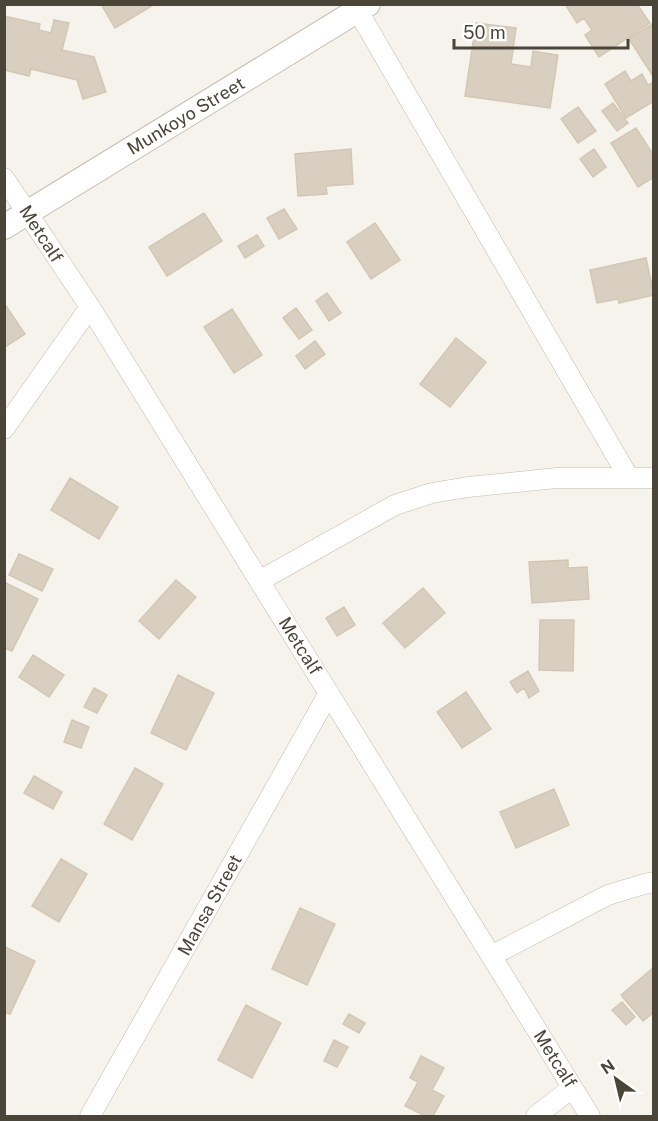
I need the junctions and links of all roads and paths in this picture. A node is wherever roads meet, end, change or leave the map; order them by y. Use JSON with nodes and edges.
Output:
{"nodes":[{"id":1,"x":363,"y":8,"type":"edge"},
{"id":2,"x":4,"y":178,"type":"edge"},
{"id":3,"x":27,"y":213,"type":"junction"},
{"id":4,"x":4,"y":227,"type":"edge"},
{"id":5,"x":90,"y":307,"type":"junction"},
{"id":6,"x":4,"y":429,"type":"edge"},
{"id":7,"x":629,"y":478,"type":"junction"},
{"id":8,"x":654,"y":478,"type":"edge"},
{"id":9,"x":260,"y":581,"type":"junction"},
{"id":10,"x":329,"y":693,"type":"junction"},
{"id":11,"x":654,"y":882,"type":"edge"},
{"id":12,"x":491,"y":956,"type":"junction"},
{"id":13,"x":572,"y":1088,"type":"junction"},
{"id":14,"x":90,"y":1116,"type":"edge"},
{"id":15,"x":536,"y":1116,"type":"edge"},
{"id":16,"x":590,"y":1116,"type":"edge"}],
"edges":[{"from":1,"to":3,"type":"street","name":"Munkoyo Street"},
{"from":1,"to":7,"type":"street"},
{"from":2,"to":3,"type":"street","name":"Metcalf"},
{"from":3,"to":4,"type":"street","name":"Munkoyo Street"},
{"from":3,"to":5,"type":"street","name":"Metcalf"},
{"from":5,"to":6,"type":"street"},
{"from":5,"to":9,"type":"street","name":"Metcalf"},
{"from":7,"to":8,"type":"street"},
{"from":7,"to":9,"type":"street"},
{"from":9,"to":10,"type":"street","name":"Metcalf"},
{"from":10,"to":12,"type":"street","name":"Metcalf"},
{"from":10,"to":14,"type":"street","name":"Mansa Street"},
{"from":11,"to":12,"type":"street"},
{"from":12,"to":13,"type":"street","name":"Metcalf"},
{"from":13,"to":15,"type":"street"},
{"from":13,"to":16,"type":"street","name":"Metcalf"}]}
